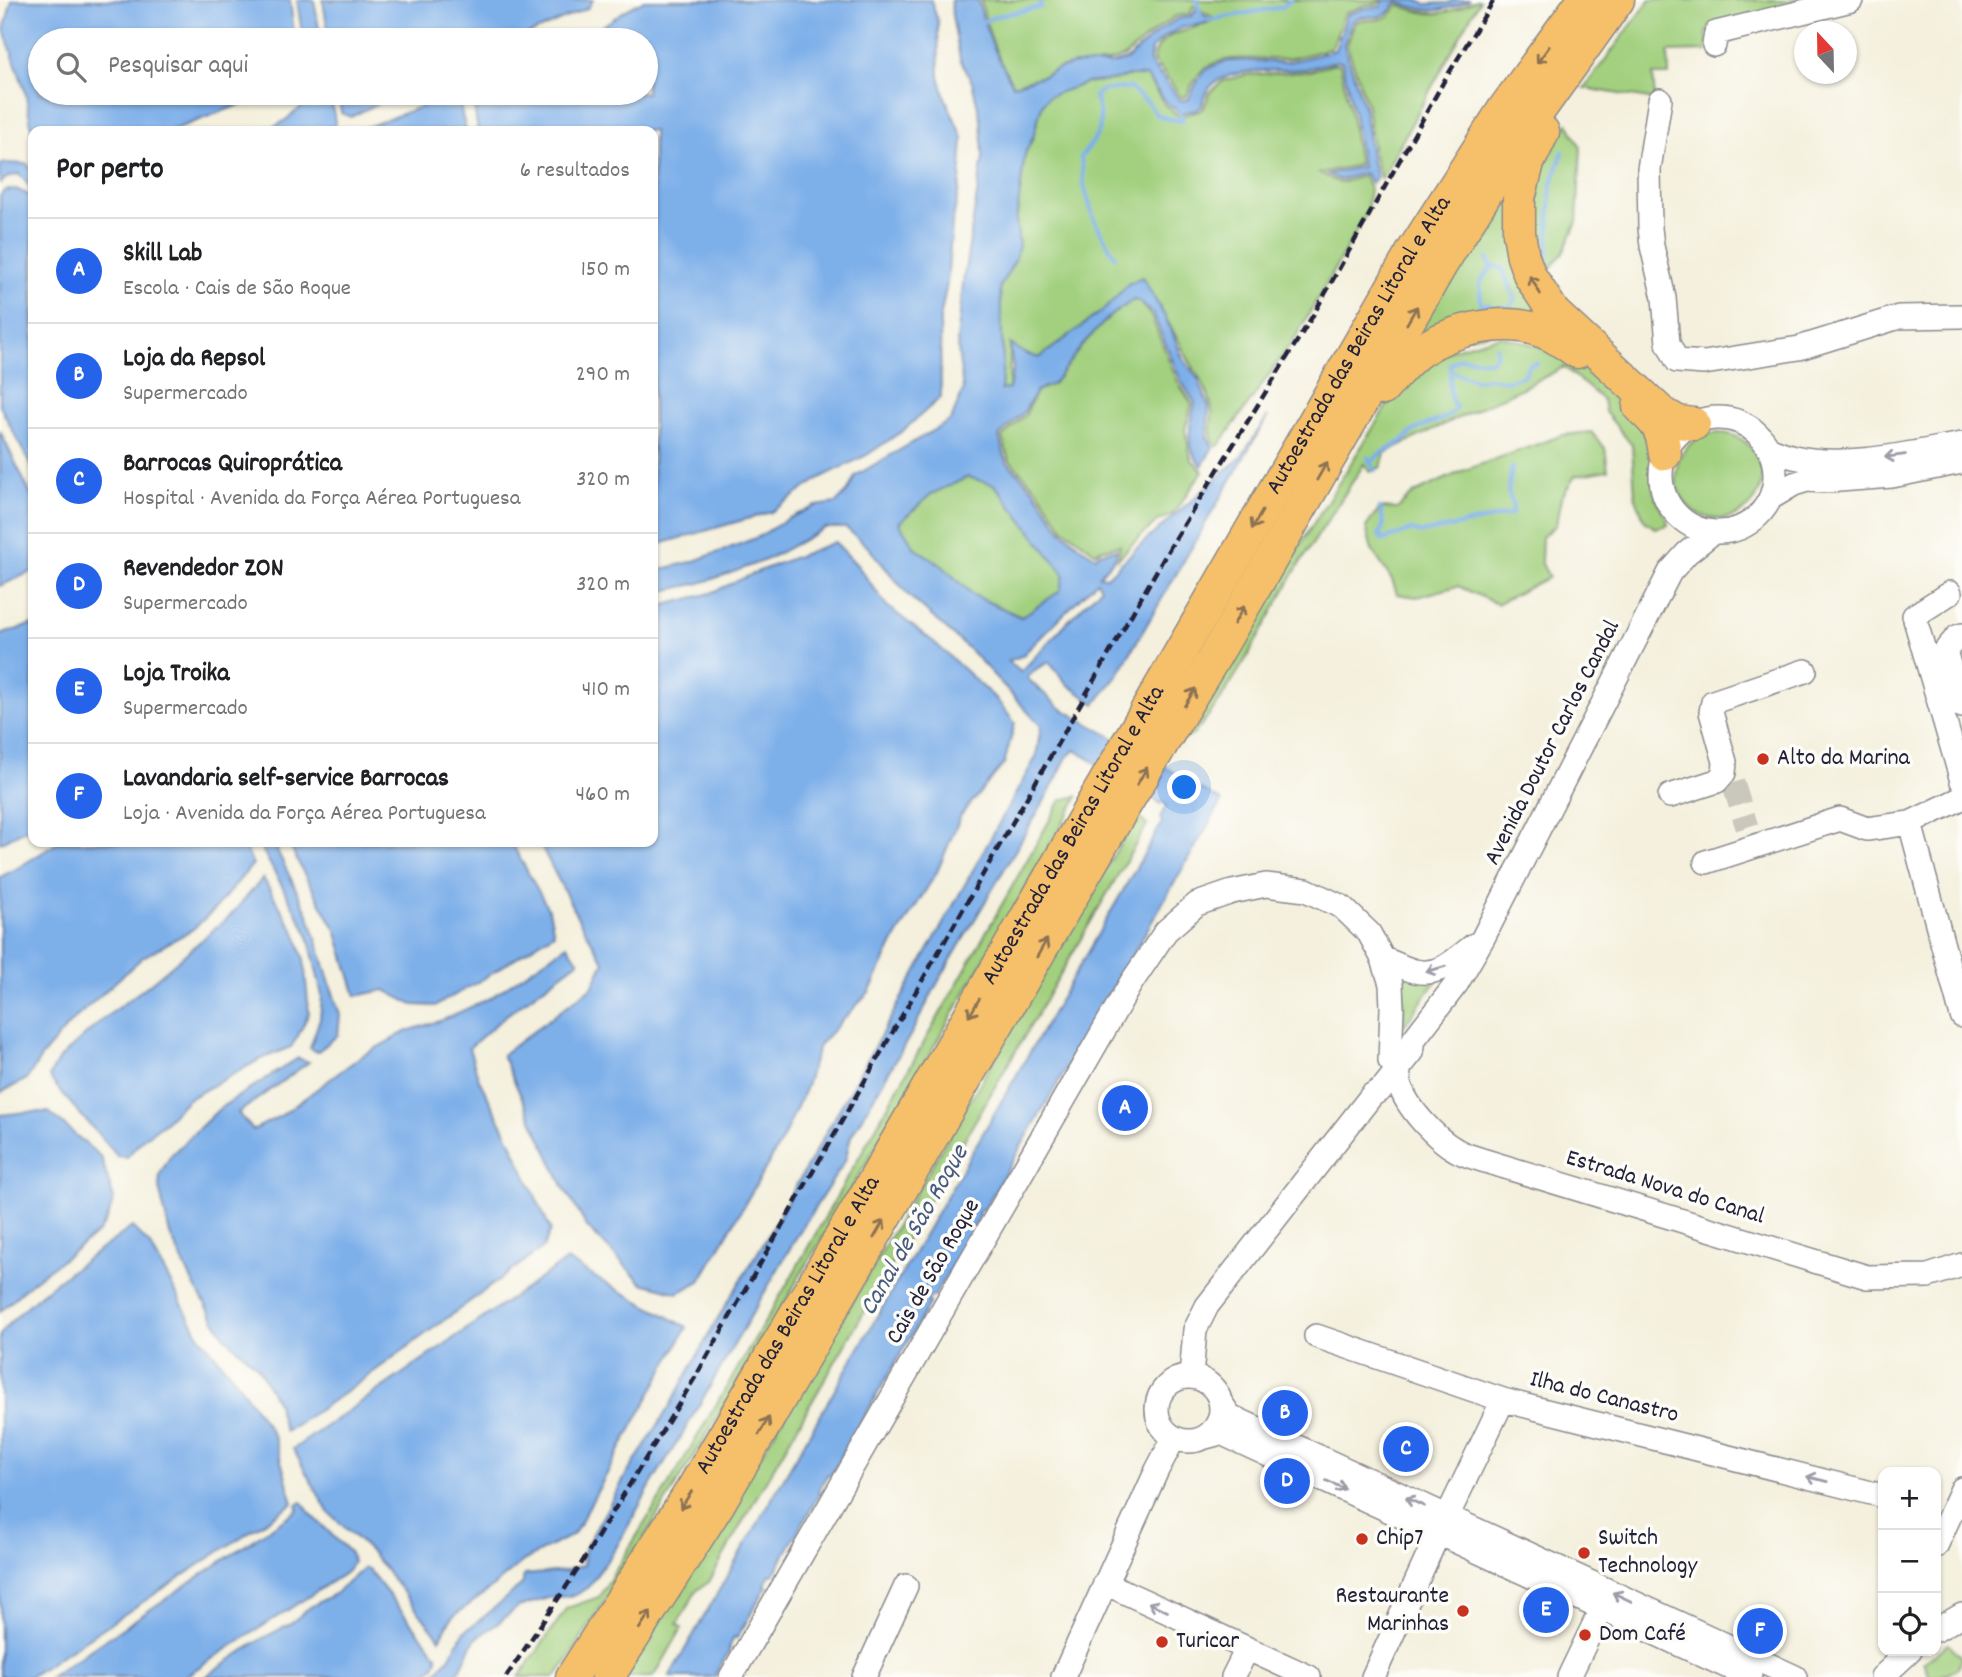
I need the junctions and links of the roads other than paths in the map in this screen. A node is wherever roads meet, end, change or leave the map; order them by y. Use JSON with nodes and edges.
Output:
{"nodes":[{"id":1,"x":1583,"y":0,"type":"edge"},
{"id":2,"x":1618,"y":0,"type":"edge"},
{"id":3,"x":1852,"y":0,"type":"edge"},
{"id":4,"x":1714,"y":45,"type":"dead end"},
{"id":5,"x":1568,"y":70,"type":"junction"},
{"id":6,"x":1660,"y":100,"type":"dead end"},
{"id":7,"x":1962,"y":316,"type":"edge"},
{"id":8,"x":1694,"y":424,"type":"junction"},
{"id":9,"x":1341,"y":438,"type":"junction"},
{"id":10,"x":1962,"y":444,"type":"edge"},
{"id":11,"x":1768,"y":448,"type":"junction"},
{"id":12,"x":1665,"y":454,"type":"junction"},
{"id":13,"x":1962,"y":463,"type":"edge"},
{"id":14,"x":1774,"y":496,"type":"junction"},
{"id":15,"x":1679,"y":518,"type":"junction"},
{"id":16,"x":1712,"y":533,"type":"junction"},
{"id":17,"x":1670,"y":572,"type":"junction"},
{"id":18,"x":1950,"y":593,"type":"dead end"},
{"id":19,"x":1962,"y":635,"type":"edge"},
{"id":20,"x":1805,"y":671,"type":"dead end"},
{"id":21,"x":1954,"y":691,"type":"edge"},
{"id":22,"x":1152,"y":729,"type":"junction"},
{"id":23,"x":1962,"y":781,"type":"edge"},
{"id":24,"x":1670,"y":796,"type":"dead end"},
{"id":25,"x":1962,"y":798,"type":"edge"},
{"id":26,"x":1107,"y":808,"type":"junction"},
{"id":27,"x":1910,"y":823,"type":"junction"},
{"id":28,"x":1706,"y":862,"type":"dead end"},
{"id":29,"x":1483,"y":938,"type":"junction"},
{"id":30,"x":1384,"y":959,"type":"junction"},
{"id":31,"x":1962,"y":1016,"type":"edge"},
{"id":32,"x":1394,"y":1065,"type":"junction"},
{"id":33,"x":1962,"y":1265,"type":"edge"},
{"id":34,"x":1316,"y":1336,"type":"dead end"},
{"id":35,"x":1191,"y":1377,"type":"junction"},
{"id":36,"x":1503,"y":1400,"type":"junction"},
{"id":37,"x":1221,"y":1403,"type":"junction"},
{"id":38,"x":1206,"y":1437,"type":"junction"},
{"id":39,"x":1174,"y":1438,"type":"junction"},
{"id":40,"x":1962,"y":1489,"type":"edge"},
{"id":41,"x":1878,"y":1495,"type":"edge"},
{"id":42,"x":1443,"y":1525,"type":"junction"},
{"id":43,"x":1941,"y":1535,"type":"edge"},
{"id":44,"x":1105,"y":1583,"type":"junction"},
{"id":45,"x":906,"y":1586,"type":"dead end"},
{"id":46,"x":1601,"y":1610,"type":"junction"},
{"id":47,"x":1962,"y":1615,"type":"edge"},
{"id":48,"x":1649,"y":1621,"type":"junction"},
{"id":49,"x":1941,"y":1627,"type":"edge"},
{"id":50,"x":1682,"y":1636,"type":"junction"},
{"id":51,"x":1247,"y":1649,"type":"junction"},
{"id":52,"x":1905,"y":1656,"type":"edge"},
{"id":53,"x":572,"y":1677,"type":"edge"},
{"id":54,"x":608,"y":1677,"type":"edge"},
{"id":55,"x":731,"y":1677,"type":"edge"},
{"id":56,"x":864,"y":1677,"type":"edge"},
{"id":57,"x":1063,"y":1677,"type":"edge"},
{"id":58,"x":1233,"y":1677,"type":"edge"},
{"id":59,"x":1309,"y":1677,"type":"edge"},
{"id":60,"x":1373,"y":1677,"type":"edge"},
{"id":61,"x":1569,"y":1677,"type":"edge"},
{"id":62,"x":1750,"y":1677,"type":"edge"},
{"id":63,"x":1795,"y":1677,"type":"edge"},
{"id":64,"x":1882,"y":1677,"type":"edge"}],
"edges":[{"from":1,"to":22,"type":"highway","name":"Autoestrada das Beiras Litoral e Alta","one_way":true},
{"from":2,"to":5,"type":"highway","name":"Autoestrada das Beiras Litoral e Alta"},
{"from":3,"to":4,"type":"street"},
{"from":8,"to":5,"type":"highway","one_way":true},
{"from":9,"to":5,"type":"highway","name":"Autoestrada das Beiras Litoral e Alta","one_way":true},
{"from":6,"to":7,"type":"street"},
{"from":8,"to":11,"type":"street"},
{"from":8,"to":12,"type":"street"},
{"from":9,"to":12,"type":"highway"},
{"from":22,"to":9,"type":"highway","name":"Autoestrada das Beiras Litoral e Alta","one_way":true},
{"from":10,"to":11,"type":"street","one_way":true},
{"from":11,"to":14,"type":"street"},
{"from":12,"to":15,"type":"street"},
{"from":13,"to":14,"type":"street"},
{"from":14,"to":16,"type":"street"},
{"from":15,"to":16,"type":"street"},
{"from":15,"to":17,"type":"street","name":"Avenida Doutor Carlos Candal"},
{"from":16,"to":17,"type":"street","name":"Avenida Doutor Carlos Candal"},
{"from":17,"to":29,"type":"street","name":"Avenida Doutor Carlos Candal"},
{"from":18,"to":21,"type":"street"},
{"from":19,"to":21,"type":"street"},
{"from":20,"to":24,"type":"street"},
{"from":21,"to":23,"type":"street"},
{"from":22,"to":26,"type":"highway","name":"Autoestrada das Beiras Litoral e Alta"},
{"from":25,"to":27,"type":"street"},
{"from":26,"to":53,"type":"highway","name":"Autoestrada das Beiras Litoral e Alta","one_way":true},
{"from":54,"to":26,"type":"highway","name":"Autoestrada das Beiras Litoral e Alta","one_way":true},
{"from":27,"to":28,"type":"street"},
{"from":27,"to":31,"type":"street"},
{"from":29,"to":30,"type":"street","name":"Avenida Doutor Carlos Candal","one_way":true},
{"from":29,"to":32,"type":"street","name":"Avenida Doutor Carlos Candal"},
{"from":30,"to":32,"type":"street"},
{"from":30,"to":55,"type":"street","name":"Cais de São Roque"},
{"from":32,"to":33,"type":"street","name":"Estrada Nova do Canal"},
{"from":32,"to":35,"type":"street","name":"Avenida Doutor Carlos Candal"},
{"from":34,"to":36,"type":"street","name":"Ilha do Canastro"},
{"from":35,"to":37,"type":"street"},
{"from":35,"to":39,"type":"street"},
{"from":41,"to":36,"type":"street","name":"Ilha do Canastro","one_way":true},
{"from":36,"to":42,"type":"street"},
{"from":37,"to":38,"type":"street"},
{"from":42,"to":37,"type":"street","one_way":true},
{"from":38,"to":39,"type":"street"},
{"from":38,"to":42,"type":"street","one_way":true},
{"from":39,"to":44,"type":"street"},
{"from":40,"to":43,"type":"street"},
{"from":42,"to":46,"type":"street"},
{"from":48,"to":42,"type":"street","one_way":true},
{"from":42,"to":60,"type":"street"},
{"from":51,"to":44,"type":"street","one_way":true},
{"from":44,"to":57,"type":"street"},
{"from":45,"to":56,"type":"street"},
{"from":46,"to":48,"type":"street"},
{"from":46,"to":61,"type":"street"},
{"from":47,"to":49,"type":"street"},
{"from":48,"to":50,"type":"street"},
{"from":50,"to":62,"type":"street"},
{"from":50,"to":63,"type":"street"},
{"from":51,"to":58,"type":"street"},
{"from":51,"to":59,"type":"street"},
{"from":52,"to":64,"type":"street"}]}
